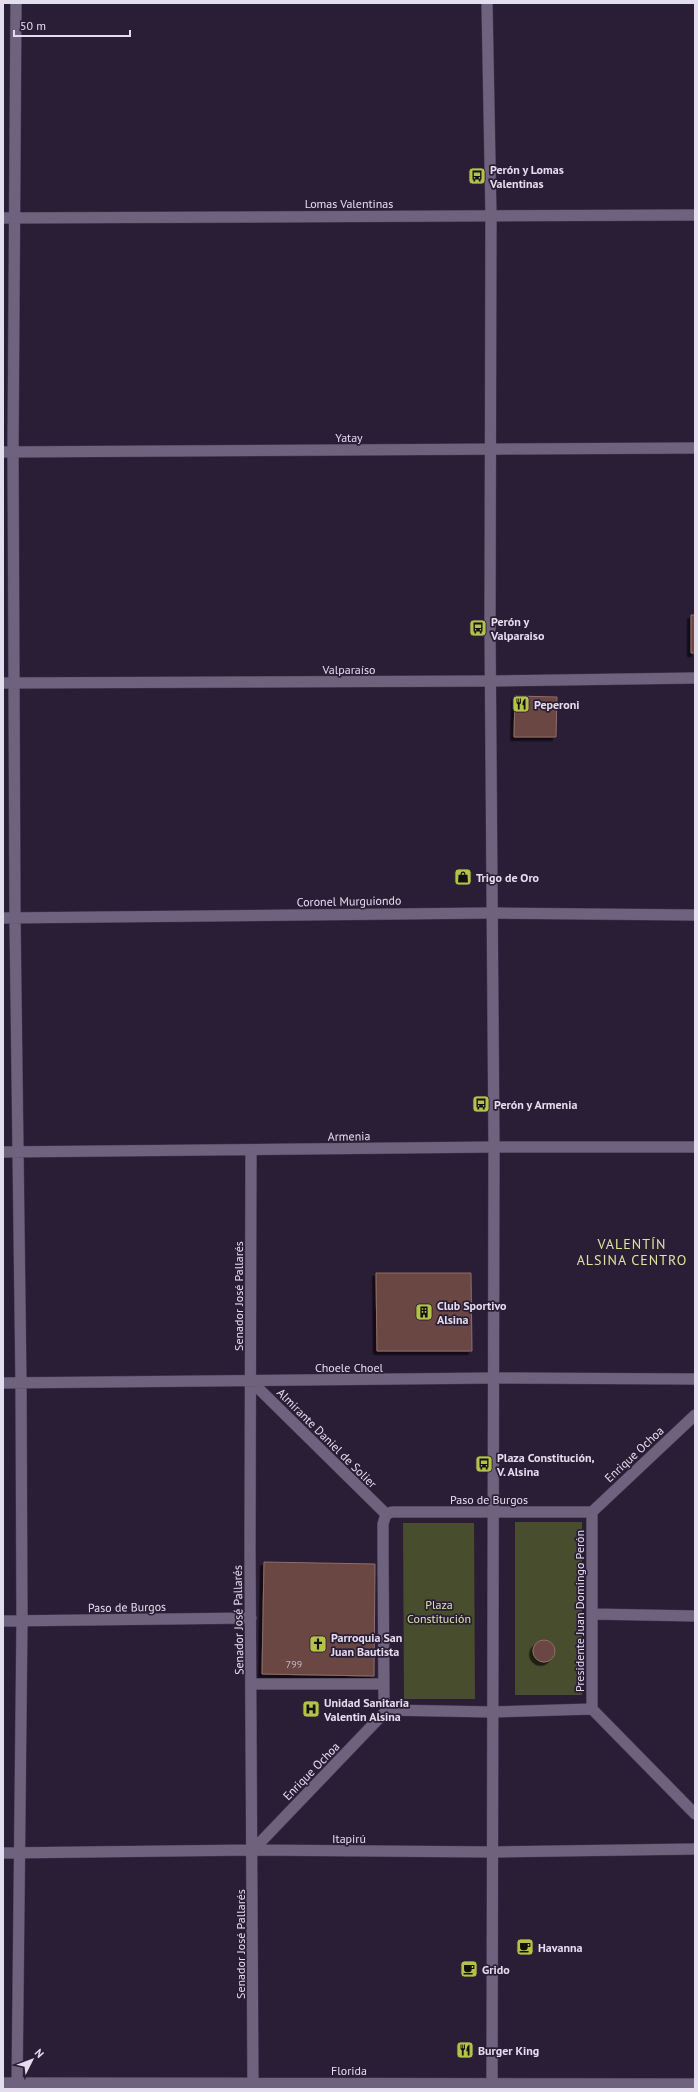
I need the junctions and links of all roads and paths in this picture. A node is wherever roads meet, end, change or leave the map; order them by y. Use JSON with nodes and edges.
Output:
{"nodes":[{"id":1,"x":16,"y":3,"type":"edge"},
{"id":2,"x":487,"y":3,"type":"edge"},
{"id":3,"x":695,"y":215,"type":"edge"},
{"id":4,"x":491,"y":216,"type":"junction"},
{"id":5,"x":3,"y":218,"type":"edge"},
{"id":6,"x":15,"y":218,"type":"junction"},
{"id":7,"x":695,"y":448,"type":"edge"},
{"id":8,"x":491,"y":449,"type":"junction"},
{"id":9,"x":8,"y":452,"type":"edge"},
{"id":10,"x":695,"y":678,"type":"edge"},
{"id":11,"x":491,"y":681,"type":"junction"},
{"id":12,"x":3,"y":682,"type":"edge"},
{"id":13,"x":14,"y":682,"type":"junction"},
{"id":14,"x":491,"y":913,"type":"junction"},
{"id":15,"x":695,"y":915,"type":"edge"},
{"id":16,"x":3,"y":918,"type":"edge"},
{"id":17,"x":15,"y":918,"type":"junction"},
{"id":18,"x":494,"y":1147,"type":"junction"},
{"id":19,"x":695,"y":1147,"type":"edge"},
{"id":20,"x":251,"y":1150,"type":"junction"},
{"id":21,"x":3,"y":1152,"type":"edge"},
{"id":22,"x":18,"y":1152,"type":"junction"},
{"id":23,"x":492,"y":1378,"type":"junction"},
{"id":24,"x":695,"y":1379,"type":"edge"},
{"id":25,"x":250,"y":1380,"type":"junction"},
{"id":26,"x":3,"y":1383,"type":"edge"},
{"id":27,"x":21,"y":1383,"type":"junction"},
{"id":28,"x":695,"y":1415,"type":"edge"},
{"id":29,"x":493,"y":1512,"type":"junction"},
{"id":30,"x":592,"y":1512,"type":"junction"},
{"id":31,"x":386,"y":1514,"type":"junction"},
{"id":32,"x":592,"y":1614,"type":"junction"},
{"id":33,"x":695,"y":1616,"type":"edge"},
{"id":34,"x":251,"y":1618,"type":"junction"},
{"id":35,"x":3,"y":1621,"type":"edge"},
{"id":36,"x":22,"y":1621,"type":"junction"},
{"id":37,"x":252,"y":1684,"type":"junction"},
{"id":38,"x":384,"y":1684,"type":"junction"},
{"id":39,"x":592,"y":1709,"type":"junction"},
{"id":40,"x":387,"y":1710,"type":"junction"},
{"id":41,"x":492,"y":1712,"type":"junction"},
{"id":42,"x":695,"y":1814,"type":"edge"},
{"id":43,"x":695,"y":1849,"type":"edge"},
{"id":44,"x":253,"y":1850,"type":"junction"},
{"id":45,"x":493,"y":1852,"type":"junction"},
{"id":46,"x":3,"y":1853,"type":"edge"},
{"id":47,"x":20,"y":1853,"type":"junction"},
{"id":48,"x":3,"y":2082,"type":"edge"},
{"id":49,"x":695,"y":2084,"type":"edge"},
{"id":50,"x":17,"y":2086,"type":"edge"},
{"id":51,"x":253,"y":2086,"type":"edge"},
{"id":52,"x":492,"y":2086,"type":"edge"}],
"edges":[{"from":1,"to":6,"type":"street"},
{"from":2,"to":4,"type":"street"},
{"from":3,"to":4,"type":"street","name":"Lomas Valentinas"},
{"from":4,"to":6,"type":"street","name":"Lomas Valentinas"},
{"from":4,"to":8,"type":"street"},
{"from":5,"to":6,"type":"street","name":"Lomas Valentinas"},
{"from":6,"to":9,"type":"street"},
{"from":7,"to":8,"type":"street","name":"Yatay"},
{"from":8,"to":9,"type":"street","name":"Yatay"},
{"from":8,"to":11,"type":"street"},
{"from":9,"to":13,"type":"street"},
{"from":10,"to":11,"type":"street","name":"Valparaíso"},
{"from":11,"to":13,"type":"street","name":"Valparaíso"},
{"from":11,"to":14,"type":"street"},
{"from":12,"to":13,"type":"street","name":"Valparaíso"},
{"from":13,"to":17,"type":"street"},
{"from":14,"to":15,"type":"street","name":"Coronel Murguiondo"},
{"from":14,"to":17,"type":"street","name":"Coronel Murguiondo"},
{"from":14,"to":18,"type":"street"},
{"from":16,"to":17,"type":"street","name":"Coronel Murguiondo"},
{"from":17,"to":22,"type":"street"},
{"from":18,"to":19,"type":"street","name":"Armenia"},
{"from":18,"to":20,"type":"street","name":"Armenia"},
{"from":18,"to":23,"type":"street"},
{"from":20,"to":22,"type":"street","name":"Armenia"},
{"from":20,"to":25,"type":"street","name":"Senador José Pallarés"},
{"from":21,"to":22,"type":"street","name":"Armenia"},
{"from":22,"to":27,"type":"street"},
{"from":23,"to":24,"type":"street","name":"Choele Choel"},
{"from":23,"to":25,"type":"street","name":"Choele Choel"},
{"from":23,"to":29,"type":"street"},
{"from":25,"to":27,"type":"street","name":"Choele Choel"},
{"from":25,"to":31,"type":"street","name":"Almirante Daniel de Solier"},
{"from":25,"to":34,"type":"street","name":"Senador José Pallarés"},
{"from":26,"to":27,"type":"street","name":"Choele Choel"},
{"from":27,"to":36,"type":"street"},
{"from":28,"to":30,"type":"street","name":"Enrique Ochoa"},
{"from":29,"to":30,"type":"street","name":"Paso de Burgos"},
{"from":29,"to":31,"type":"street","name":"Paso de Burgos"},
{"from":29,"to":41,"type":"street"},
{"from":30,"to":32,"type":"street","name":"Presidente Juan Domingo Perón"},
{"from":31,"to":38,"type":"street"},
{"from":32,"to":33,"type":"street"},
{"from":32,"to":39,"type":"street","name":"Presidente Juan Domingo Perón"},
{"from":34,"to":36,"type":"street","name":"Paso de Burgos"},
{"from":34,"to":37,"type":"street","name":"Senador José Pallarés"},
{"from":35,"to":36,"type":"street","name":"Paso de Burgos"},
{"from":36,"to":47,"type":"street"},
{"from":37,"to":38,"type":"street"},
{"from":37,"to":44,"type":"street","name":"Senador José Pallarés"},
{"from":38,"to":40,"type":"street"},
{"from":39,"to":41,"type":"street"},
{"from":39,"to":42,"type":"street"},
{"from":40,"to":41,"type":"street"},
{"from":40,"to":44,"type":"street","name":"Enrique Ochoa"},
{"from":41,"to":45,"type":"street"},
{"from":43,"to":45,"type":"street","name":"Itapirú"},
{"from":44,"to":45,"type":"street","name":"Itapirú"},
{"from":44,"to":47,"type":"street","name":"Itapirú"},
{"from":44,"to":51,"type":"street","name":"Senador José Pallarés"},
{"from":45,"to":52,"type":"street"},
{"from":46,"to":47,"type":"street","name":"Itapirú"},
{"from":47,"to":50,"type":"street"},
{"from":48,"to":50,"type":"street","name":"Florida"},
{"from":49,"to":52,"type":"street","name":"Florida"},
{"from":50,"to":51,"type":"street","name":"Florida"},
{"from":51,"to":52,"type":"street","name":"Florida"}]}
